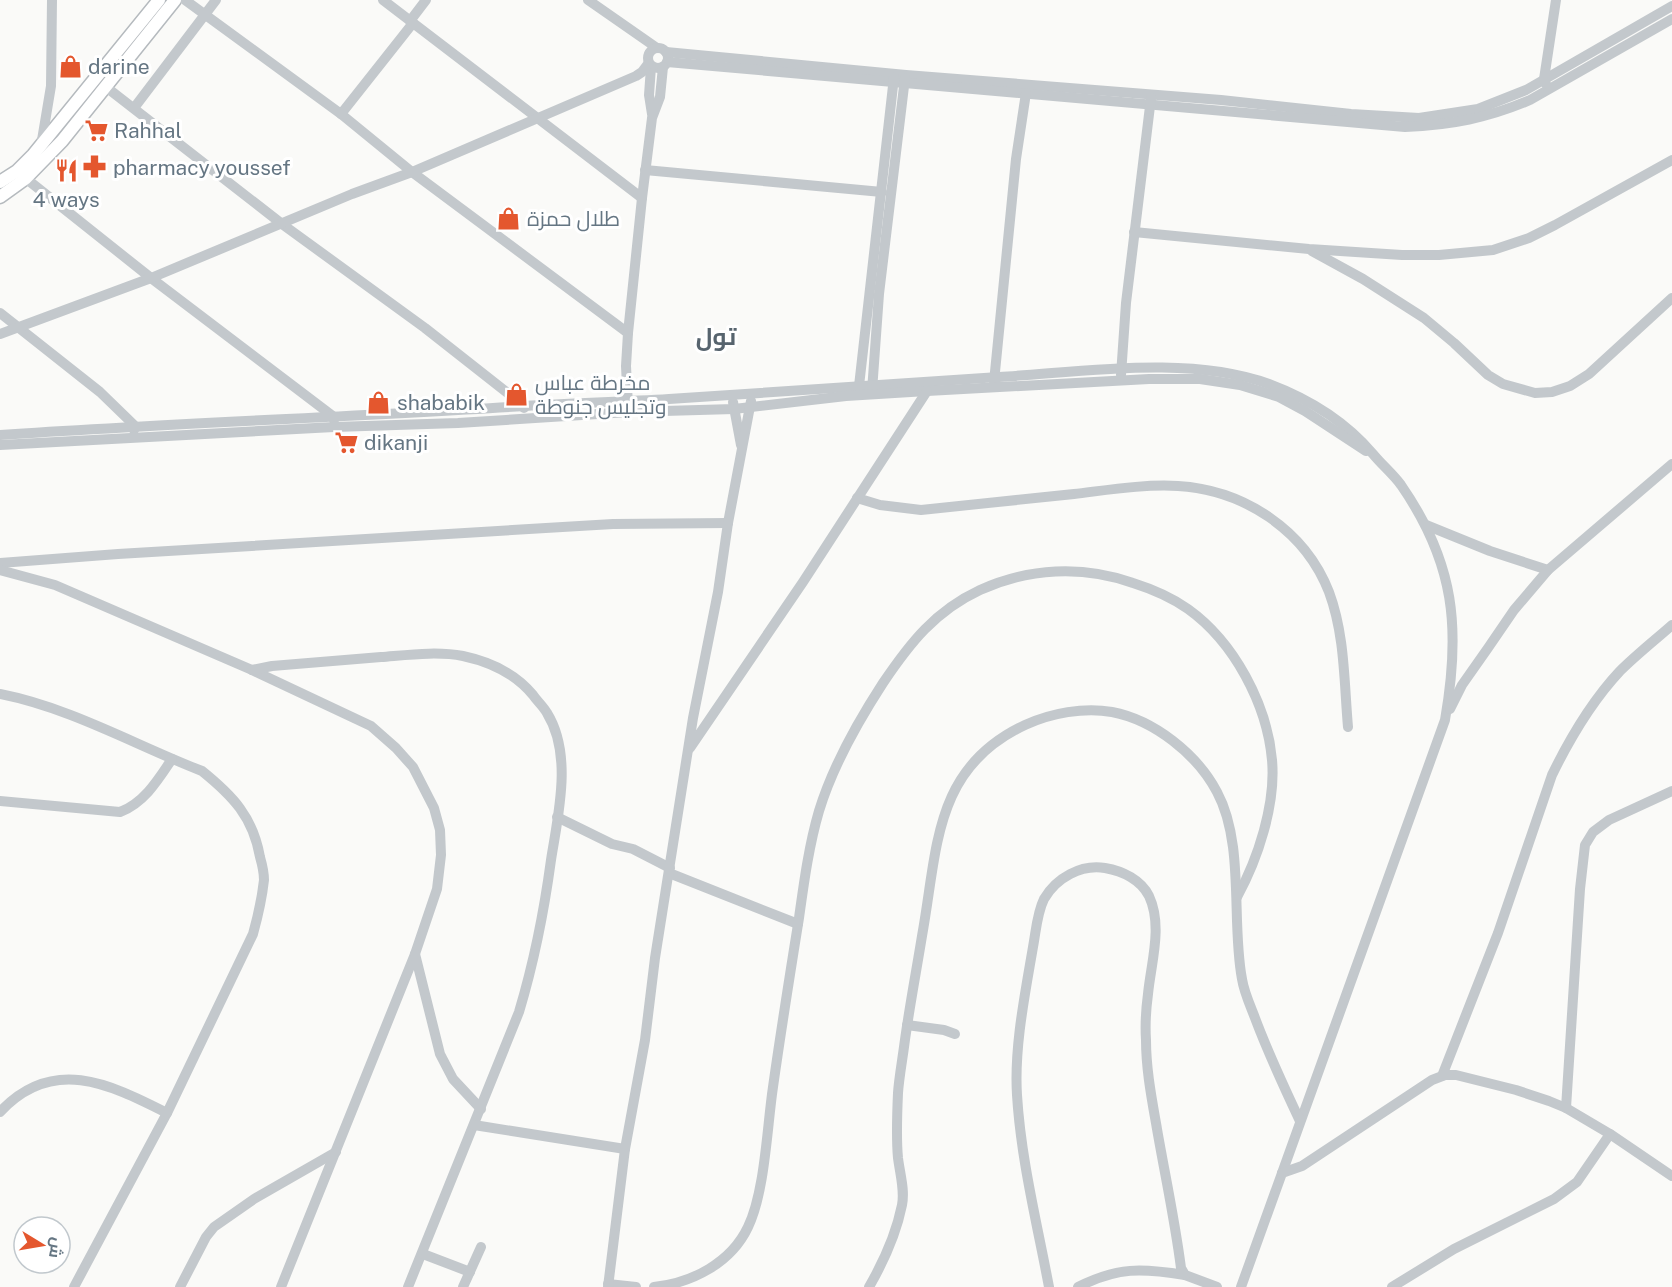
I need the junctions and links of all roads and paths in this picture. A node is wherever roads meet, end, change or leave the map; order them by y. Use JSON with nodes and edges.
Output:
{"nodes":[{"id":1,"x":52,"y":0,"type":"edge"},
{"id":2,"x":159,"y":0,"type":"edge"},
{"id":3,"x":175,"y":0,"type":"edge"},
{"id":4,"x":185,"y":0,"type":"edge"},
{"id":5,"x":216,"y":0,"type":"edge"},
{"id":6,"x":383,"y":0,"type":"edge"},
{"id":7,"x":426,"y":0,"type":"edge"},
{"id":8,"x":588,"y":0,"type":"edge"},
{"id":9,"x":1556,"y":0,"type":"edge"},
{"id":10,"x":1672,"y":6,"type":"edge"},
{"id":11,"x":204,"y":14,"type":"junction"},
{"id":12,"x":1672,"y":19,"type":"edge"},
{"id":13,"x":412,"y":22,"type":"junction"},
{"id":14,"x":626,"y":28,"type":"junction"},
{"id":15,"x":663,"y":57,"type":"junction"},
{"id":16,"x":649,"y":62,"type":"junction"},
{"id":17,"x":900,"y":79,"type":"junction"},
{"id":18,"x":1546,"y":85,"type":"junction"},
{"id":19,"x":106,"y":87,"type":"junction"},
{"id":20,"x":1026,"y":93,"type":"junction"},
{"id":21,"x":1151,"y":100,"type":"junction"},
{"id":22,"x":134,"y":108,"type":"junction"},
{"id":23,"x":341,"y":114,"type":"junction"},
{"id":24,"x":537,"y":117,"type":"junction"},
{"id":25,"x":652,"y":118,"type":"junction"},
{"id":26,"x":40,"y":146,"type":"junction"},
{"id":27,"x":1672,"y":160,"type":"edge"},
{"id":28,"x":645,"y":170,"type":"junction"},
{"id":29,"x":412,"y":172,"type":"junction"},
{"id":30,"x":21,"y":175,"type":"junction"},
{"id":31,"x":0,"y":182,"type":"edge"},
{"id":32,"x":882,"y":192,"type":"junction"},
{"id":33,"x":0,"y":197,"type":"edge"},
{"id":34,"x":642,"y":198,"type":"junction"},
{"id":35,"x":282,"y":224,"type":"junction"},
{"id":36,"x":882,"y":228,"type":"junction"},
{"id":37,"x":1134,"y":232,"type":"junction"},
{"id":38,"x":1309,"y":249,"type":"junction"},
{"id":39,"x":880,"y":253,"type":"junction"},
{"id":40,"x":151,"y":278,"type":"junction"},
{"id":41,"x":1672,"y":298,"type":"edge"},
{"id":42,"x":0,"y":313,"type":"edge"},
{"id":43,"x":18,"y":328,"type":"junction"},
{"id":44,"x":628,"y":333,"type":"junction"},
{"id":45,"x":0,"y":334,"type":"edge"},
{"id":46,"x":1121,"y":375,"type":"junction"},
{"id":47,"x":994,"y":382,"type":"junction"},
{"id":48,"x":859,"y":386,"type":"junction"},
{"id":49,"x":872,"y":390,"type":"junction"},
{"id":50,"x":927,"y":391,"type":"junction"},
{"id":51,"x":751,"y":392,"type":"junction"},
{"id":52,"x":732,"y":394,"type":"junction"},
{"id":53,"x":524,"y":406,"type":"junction"},
{"id":54,"x":628,"y":407,"type":"junction"},
{"id":55,"x":751,"y":407,"type":"junction"},
{"id":56,"x":734,"y":409,"type":"junction"},
{"id":57,"x":450,"y":417,"type":"junction"},
{"id":58,"x":525,"y":418,"type":"junction"},
{"id":59,"x":334,"y":422,"type":"junction"},
{"id":60,"x":134,"y":425,"type":"junction"},
{"id":61,"x":0,"y":435,"type":"edge"},
{"id":62,"x":135,"y":437,"type":"junction"},
{"id":63,"x":0,"y":445,"type":"edge"},
{"id":64,"x":741,"y":448,"type":"junction"},
{"id":65,"x":1672,"y":464,"type":"edge"},
{"id":66,"x":857,"y":498,"type":"junction"},
{"id":67,"x":728,"y":523,"type":"junction"},
{"id":68,"x":1426,"y":525,"type":"junction"},
{"id":69,"x":0,"y":563,"type":"edge"},
{"id":70,"x":0,"y":570,"type":"edge"},
{"id":71,"x":1548,"y":570,"type":"junction"},
{"id":72,"x":1672,"y":625,"type":"edge"},
{"id":73,"x":252,"y":670,"type":"junction"},
{"id":74,"x":0,"y":694,"type":"edge"},
{"id":75,"x":1444,"y":720,"type":"junction"},
{"id":76,"x":1348,"y":727,"type":"dead end"},
{"id":77,"x":688,"y":751,"type":"junction"},
{"id":78,"x":172,"y":759,"type":"junction"},
{"id":79,"x":1672,"y":791,"type":"edge"},
{"id":80,"x":0,"y":801,"type":"edge"},
{"id":81,"x":557,"y":817,"type":"junction"},
{"id":82,"x":670,"y":870,"type":"junction"},
{"id":83,"x":1237,"y":897,"type":"junction"},
{"id":84,"x":798,"y":924,"type":"junction"},
{"id":85,"x":415,"y":954,"type":"junction"},
{"id":86,"x":907,"y":1025,"type":"junction"},
{"id":87,"x":955,"y":1034,"type":"dead end"},
{"id":88,"x":1442,"y":1077,"type":"junction"},
{"id":89,"x":1566,"y":1108,"type":"junction"},
{"id":90,"x":481,"y":1109,"type":"junction"},
{"id":91,"x":0,"y":1112,"type":"edge"},
{"id":92,"x":167,"y":1113,"type":"junction"},
{"id":93,"x":1300,"y":1121,"type":"junction"},
{"id":94,"x":474,"y":1125,"type":"junction"},
{"id":95,"x":1610,"y":1134,"type":"junction"},
{"id":96,"x":625,"y":1149,"type":"junction"},
{"id":97,"x":336,"y":1152,"type":"junction"},
{"id":98,"x":1282,"y":1173,"type":"junction"},
{"id":99,"x":1672,"y":1176,"type":"edge"},
{"id":100,"x":481,"y":1247,"type":"dead end"},
{"id":101,"x":423,"y":1254,"type":"junction"},
{"id":102,"x":470,"y":1272,"type":"junction"},
{"id":103,"x":1185,"y":1275,"type":"junction"},
{"id":104,"x":608,"y":1285,"type":"edge"},
{"id":105,"x":74,"y":1287,"type":"edge"},
{"id":106,"x":180,"y":1287,"type":"edge"},
{"id":107,"x":281,"y":1287,"type":"edge"},
{"id":108,"x":408,"y":1287,"type":"edge"},
{"id":109,"x":463,"y":1287,"type":"edge"},
{"id":110,"x":636,"y":1287,"type":"edge"},
{"id":111,"x":654,"y":1287,"type":"edge"},
{"id":112,"x":869,"y":1287,"type":"edge"},
{"id":113,"x":1049,"y":1287,"type":"edge"},
{"id":114,"x":1078,"y":1287,"type":"edge"},
{"id":115,"x":1217,"y":1287,"type":"edge"},
{"id":116,"x":1241,"y":1287,"type":"edge"},
{"id":117,"x":1392,"y":1287,"type":"edge"}],
"edges":[{"from":1,"to":26,"type":"street"},
{"from":2,"to":26,"type":"main road"},
{"from":3,"to":19,"type":"main road"},
{"from":4,"to":11,"type":"street"},
{"from":5,"to":11,"type":"street"},
{"from":6,"to":13,"type":"street"},
{"from":7,"to":13,"type":"street"},
{"from":8,"to":14,"type":"street"},
{"from":9,"to":18,"type":"street"},
{"from":10,"to":18,"type":"street"},
{"from":11,"to":22,"type":"street"},
{"from":11,"to":23,"type":"street"},
{"from":12,"to":18,"type":"street"},
{"from":13,"to":23,"type":"street"},
{"from":13,"to":24,"type":"street"},
{"from":14,"to":15,"type":"street"},
{"from":14,"to":16,"type":"street"},
{"from":15,"to":16,"type":"street"},
{"from":15,"to":16,"type":"street"},
{"from":15,"to":17,"type":"street"},
{"from":15,"to":25,"type":"street"},
{"from":16,"to":24,"type":"street"},
{"from":16,"to":25,"type":"street"},
{"from":17,"to":20,"type":"street"},
{"from":17,"to":21,"type":"street"},
{"from":17,"to":32,"type":"street"},
{"from":17,"to":36,"type":"street"},
{"from":18,"to":21,"type":"street"},
{"from":19,"to":22,"type":"street"},
{"from":19,"to":30,"type":"main road"},
{"from":20,"to":21,"type":"street"},
{"from":20,"to":47,"type":"street"},
{"from":21,"to":37,"type":"street"},
{"from":22,"to":35,"type":"street"},
{"from":23,"to":29,"type":"street"},
{"from":24,"to":29,"type":"street"},
{"from":24,"to":34,"type":"street"},
{"from":25,"to":28,"type":"street"},
{"from":26,"to":30,"type":"main road"},
{"from":27,"to":38,"type":"street"},
{"from":28,"to":32,"type":"street"},
{"from":28,"to":34,"type":"street"},
{"from":29,"to":35,"type":"street"},
{"from":29,"to":44,"type":"street"},
{"from":30,"to":31,"type":"main road"},
{"from":30,"to":33,"type":"main road"},
{"from":30,"to":40,"type":"street"},
{"from":32,"to":36,"type":"street"},
{"from":34,"to":44,"type":"street"},
{"from":35,"to":40,"type":"street"},
{"from":35,"to":53,"type":"street"},
{"from":36,"to":39,"type":"street"},
{"from":37,"to":38,"type":"street"},
{"from":37,"to":46,"type":"street"},
{"from":38,"to":41,"type":"street"},
{"from":39,"to":48,"type":"street"},
{"from":39,"to":49,"type":"street"},
{"from":40,"to":43,"type":"street"},
{"from":40,"to":59,"type":"street"},
{"from":42,"to":43,"type":"street"},
{"from":43,"to":45,"type":"street"},
{"from":43,"to":60,"type":"street"},
{"from":44,"to":54,"type":"street"},
{"from":46,"to":47,"type":"street"},
{"from":46,"to":68,"type":"street"},
{"from":47,"to":49,"type":"street"},
{"from":47,"to":50,"type":"street"},
{"from":48,"to":49,"type":"street"},
{"from":48,"to":51,"type":"street"},
{"from":49,"to":50,"type":"street"},
{"from":49,"to":55,"type":"street"},
{"from":50,"to":66,"type":"street"},
{"from":51,"to":52,"type":"street"},
{"from":51,"to":55,"type":"street"},
{"from":52,"to":54,"type":"street"},
{"from":52,"to":56,"type":"street"},
{"from":53,"to":54,"type":"street"},
{"from":53,"to":57,"type":"street"},
{"from":53,"to":58,"type":"street"},
{"from":54,"to":56,"type":"street"},
{"from":54,"to":58,"type":"street"},
{"from":55,"to":56,"type":"street"},
{"from":55,"to":64,"type":"street"},
{"from":56,"to":64,"type":"street"},
{"from":57,"to":58,"type":"street"},
{"from":57,"to":59,"type":"street"},
{"from":59,"to":60,"type":"street"},
{"from":59,"to":62,"type":"street"},
{"from":60,"to":61,"type":"street"},
{"from":60,"to":62,"type":"street"},
{"from":62,"to":63,"type":"street"},
{"from":64,"to":67,"type":"street"},
{"from":65,"to":71,"type":"street"},
{"from":66,"to":76,"type":"street"},
{"from":66,"to":77,"type":"street"},
{"from":67,"to":69,"type":"street"},
{"from":67,"to":77,"type":"street"},
{"from":68,"to":71,"type":"street"},
{"from":68,"to":75,"type":"street"},
{"from":70,"to":73,"type":"street"},
{"from":71,"to":75,"type":"street"},
{"from":72,"to":88,"type":"street"},
{"from":73,"to":81,"type":"street"},
{"from":73,"to":85,"type":"street"},
{"from":74,"to":78,"type":"street"},
{"from":75,"to":93,"type":"street"},
{"from":77,"to":82,"type":"street"},
{"from":78,"to":80,"type":"street"},
{"from":78,"to":92,"type":"street"},
{"from":79,"to":89,"type":"street"},
{"from":81,"to":82,"type":"street"},
{"from":81,"to":90,"type":"street"},
{"from":82,"to":84,"type":"street"},
{"from":82,"to":96,"type":"street"},
{"from":83,"to":84,"type":"street"},
{"from":83,"to":86,"type":"street"},
{"from":83,"to":93,"type":"street"},
{"from":84,"to":111,"type":"street"},
{"from":85,"to":90,"type":"street"},
{"from":85,"to":97,"type":"street"},
{"from":86,"to":87,"type":"street"},
{"from":86,"to":112,"type":"street"},
{"from":88,"to":89,"type":"street"},
{"from":88,"to":98,"type":"street"},
{"from":89,"to":95,"type":"street"},
{"from":90,"to":94,"type":"street"},
{"from":91,"to":92,"type":"street"},
{"from":92,"to":105,"type":"street"},
{"from":93,"to":98,"type":"street"},
{"from":94,"to":96,"type":"street"},
{"from":94,"to":101,"type":"street"},
{"from":95,"to":99,"type":"street"},
{"from":95,"to":117,"type":"street"},
{"from":96,"to":104,"type":"street"},
{"from":97,"to":106,"type":"street"},
{"from":97,"to":107,"type":"street"},
{"from":98,"to":116,"type":"street"},
{"from":100,"to":102,"type":"street"},
{"from":101,"to":102,"type":"street"},
{"from":101,"to":108,"type":"street"},
{"from":102,"to":109,"type":"street"},
{"from":103,"to":113,"type":"street"},
{"from":103,"to":114,"type":"street"},
{"from":103,"to":115,"type":"street"},
{"from":104,"to":110,"type":"street"}]}
